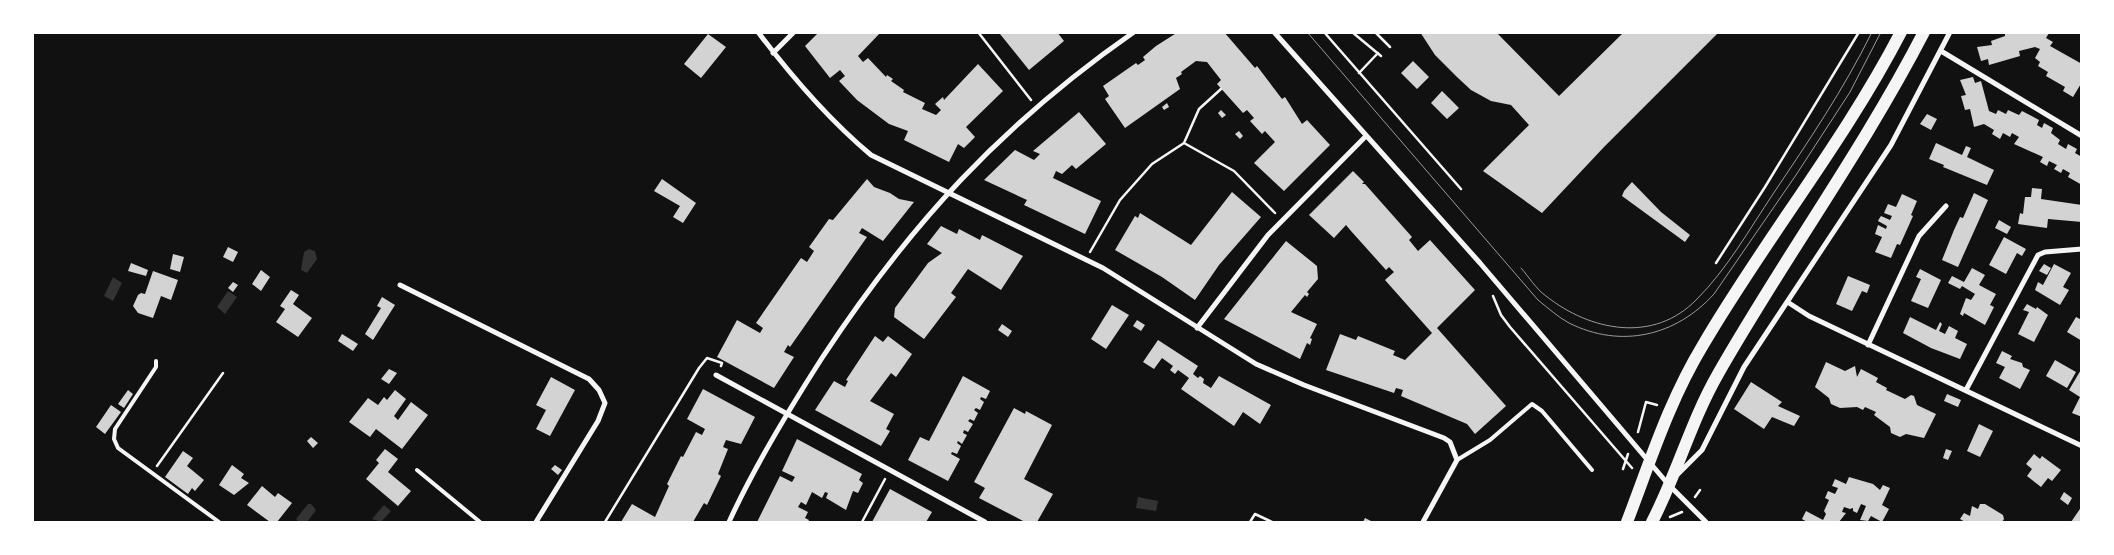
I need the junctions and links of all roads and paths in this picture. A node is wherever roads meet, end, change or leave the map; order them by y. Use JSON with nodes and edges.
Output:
{"nodes":[{"id":1,"x":758,"y":32,"type":"edge"},
{"id":2,"x":794,"y":32,"type":"edge"},
{"id":3,"x":978,"y":32,"type":"edge"},
{"id":4,"x":1134,"y":32,"type":"edge"},
{"id":5,"x":1274,"y":32,"type":"edge"},
{"id":6,"x":1324,"y":32,"type":"edge"},
{"id":7,"x":1352,"y":32,"type":"edge"},
{"id":8,"x":1376,"y":32,"type":"edge"},
{"id":9,"x":1859,"y":32,"type":"edge"},
{"id":10,"x":1901,"y":32,"type":"edge"},
{"id":11,"x":1924,"y":32,"type":"edge"},
{"id":12,"x":1950,"y":32,"type":"edge"},
{"id":13,"x":1390,"y":47,"type":"dead end"},
{"id":14,"x":1940,"y":51,"type":"junction"},
{"id":15,"x":773,"y":53,"type":"junction"},
{"id":16,"x":1378,"y":53,"type":"junction"},
{"id":17,"x":1381,"y":56,"type":"dead end"},
{"id":18,"x":1359,"y":73,"type":"junction"},
{"id":19,"x":1221,"y":89,"type":"dead end"},
{"id":20,"x":1036,"y":106,"type":"junction"},
{"id":21,"x":1366,"y":136,"type":"junction"},
{"id":22,"x":2082,"y":136,"type":"edge"},
{"id":23,"x":1184,"y":143,"type":"junction"},
{"id":24,"x":1461,"y":189,"type":"dead end"},
{"id":25,"x":947,"y":194,"type":"junction"},
{"id":26,"x":1946,"y":206,"type":"dead end"},
{"id":27,"x":1283,"y":220,"type":"junction"},
{"id":28,"x":2082,"y":249,"type":"edge"},
{"id":29,"x":1086,"y":260,"type":"junction"},
{"id":30,"x":1716,"y":263,"type":"dead end"},
{"id":31,"x":400,"y":285,"type":"dead end"},
{"id":32,"x":1491,"y":291,"type":"dead end"},
{"id":33,"x":1789,"y":302,"type":"junction"},
{"id":34,"x":1197,"y":328,"type":"junction"},
{"id":35,"x":1868,"y":345,"type":"junction"},
{"id":36,"x":156,"y":361,"type":"dead end"},
{"id":37,"x":223,"y":373,"type":"dead end"},
{"id":38,"x":716,"y":375,"type":"joint"},
{"id":39,"x":1966,"y":390,"type":"junction"},
{"id":40,"x":1662,"y":407,"type":"dead end"},
{"id":41,"x":786,"y":415,"type":"junction"},
{"id":42,"x":1638,"y":432,"type":"dead end"},
{"id":43,"x":2082,"y":446,"type":"edge"},
{"id":44,"x":1630,"y":450,"type":"dead end"},
{"id":45,"x":1456,"y":460,"type":"junction"},
{"id":46,"x":1626,"y":460,"type":"junction"},
{"id":47,"x":1650,"y":461,"type":"junction"},
{"id":48,"x":1623,"y":469,"type":"dead end"},
{"id":49,"x":417,"y":470,"type":"dead end"},
{"id":50,"x":1592,"y":470,"type":"dead end"},
{"id":51,"x":151,"y":474,"type":"junction"},
{"id":52,"x":1643,"y":482,"type":"junction"},
{"id":53,"x":1668,"y":484,"type":"junction"},
{"id":54,"x":882,"y":485,"type":"dead end"},
{"id":55,"x":1684,"y":512,"type":"dead end"},
{"id":56,"x":1658,"y":521,"type":"edge"},
{"id":57,"x":219,"y":522,"type":"edge"},
{"id":58,"x":480,"y":522,"type":"edge"},
{"id":59,"x":536,"y":522,"type":"edge"},
{"id":60,"x":605,"y":522,"type":"edge"},
{"id":61,"x":729,"y":522,"type":"edge"},
{"id":62,"x":862,"y":522,"type":"edge"},
{"id":63,"x":985,"y":522,"type":"edge"},
{"id":64,"x":1250,"y":522,"type":"edge"},
{"id":65,"x":1272,"y":522,"type":"edge"},
{"id":66,"x":1423,"y":522,"type":"edge"},
{"id":67,"x":1627,"y":522,"type":"edge"},
{"id":68,"x":1706,"y":522,"type":"edge"}],
"edges":[{"from":1,"to":15,"type":"street"},
{"from":2,"to":15,"type":"street"},
{"from":3,"to":20,"type":"path"},
{"from":4,"to":20,"type":"street"},
{"from":5,"to":21,"type":"street"},
{"from":6,"to":18,"type":"path"},
{"from":7,"to":16,"type":"path"},
{"from":8,"to":13,"type":"path"},
{"from":9,"to":30,"type":"path"},
{"from":10,"to":47,"type":"main road"},
{"from":11,"to":53,"type":"main road"},
{"from":12,"to":14,"type":"street"},
{"from":14,"to":22,"type":"street"},
{"from":14,"to":33,"type":"street"},
{"from":15,"to":25,"type":"street"},
{"from":16,"to":17,"type":"path"},
{"from":16,"to":18,"type":"path"},
{"from":18,"to":24,"type":"path"},
{"from":19,"to":23,"type":"path"},
{"from":20,"to":25,"type":"street"},
{"from":21,"to":27,"type":"street"},
{"from":21,"to":47,"type":"street"},
{"from":23,"to":27,"type":"path"},
{"from":23,"to":29,"type":"path"},
{"from":25,"to":29,"type":"street"},
{"from":25,"to":41,"type":"street"},
{"from":26,"to":35,"type":"street"},
{"from":27,"to":34,"type":"street"},
{"from":28,"to":39,"type":"street"},
{"from":29,"to":34,"type":"street"},
{"from":31,"to":59,"type":"street"},
{"from":32,"to":46,"type":"path"},
{"from":33,"to":35,"type":"street"},
{"from":33,"to":53,"type":"street"},
{"from":34,"to":45,"type":"street"},
{"from":35,"to":39,"type":"street"},
{"from":36,"to":51,"type":"lane"},
{"from":37,"to":51,"type":"path"},
{"from":38,"to":41,"type":"street"},
{"from":38,"to":60,"type":"path"},
{"from":39,"to":43,"type":"street"},
{"from":40,"to":42,"type":"path"},
{"from":41,"to":61,"type":"street"},
{"from":41,"to":63,"type":"street"},
{"from":44,"to":46,"type":"path"},
{"from":45,"to":50,"type":"lane"},
{"from":45,"to":66,"type":"street"},
{"from":46,"to":48,"type":"path"},
{"from":46,"to":52,"type":"path"},
{"from":47,"to":52,"type":"main road"},
{"from":47,"to":53,"type":"street"},
{"from":49,"to":58,"type":"lane"},
{"from":51,"to":57,"type":"lane"},
{"from":52,"to":67,"type":"main road"},
{"from":53,"to":56,"type":"main road"},
{"from":53,"to":68,"type":"street"},
{"from":54,"to":62,"type":"path"},
{"from":55,"to":56,"type":"path"},
{"from":64,"to":65,"type":"path"}]}
